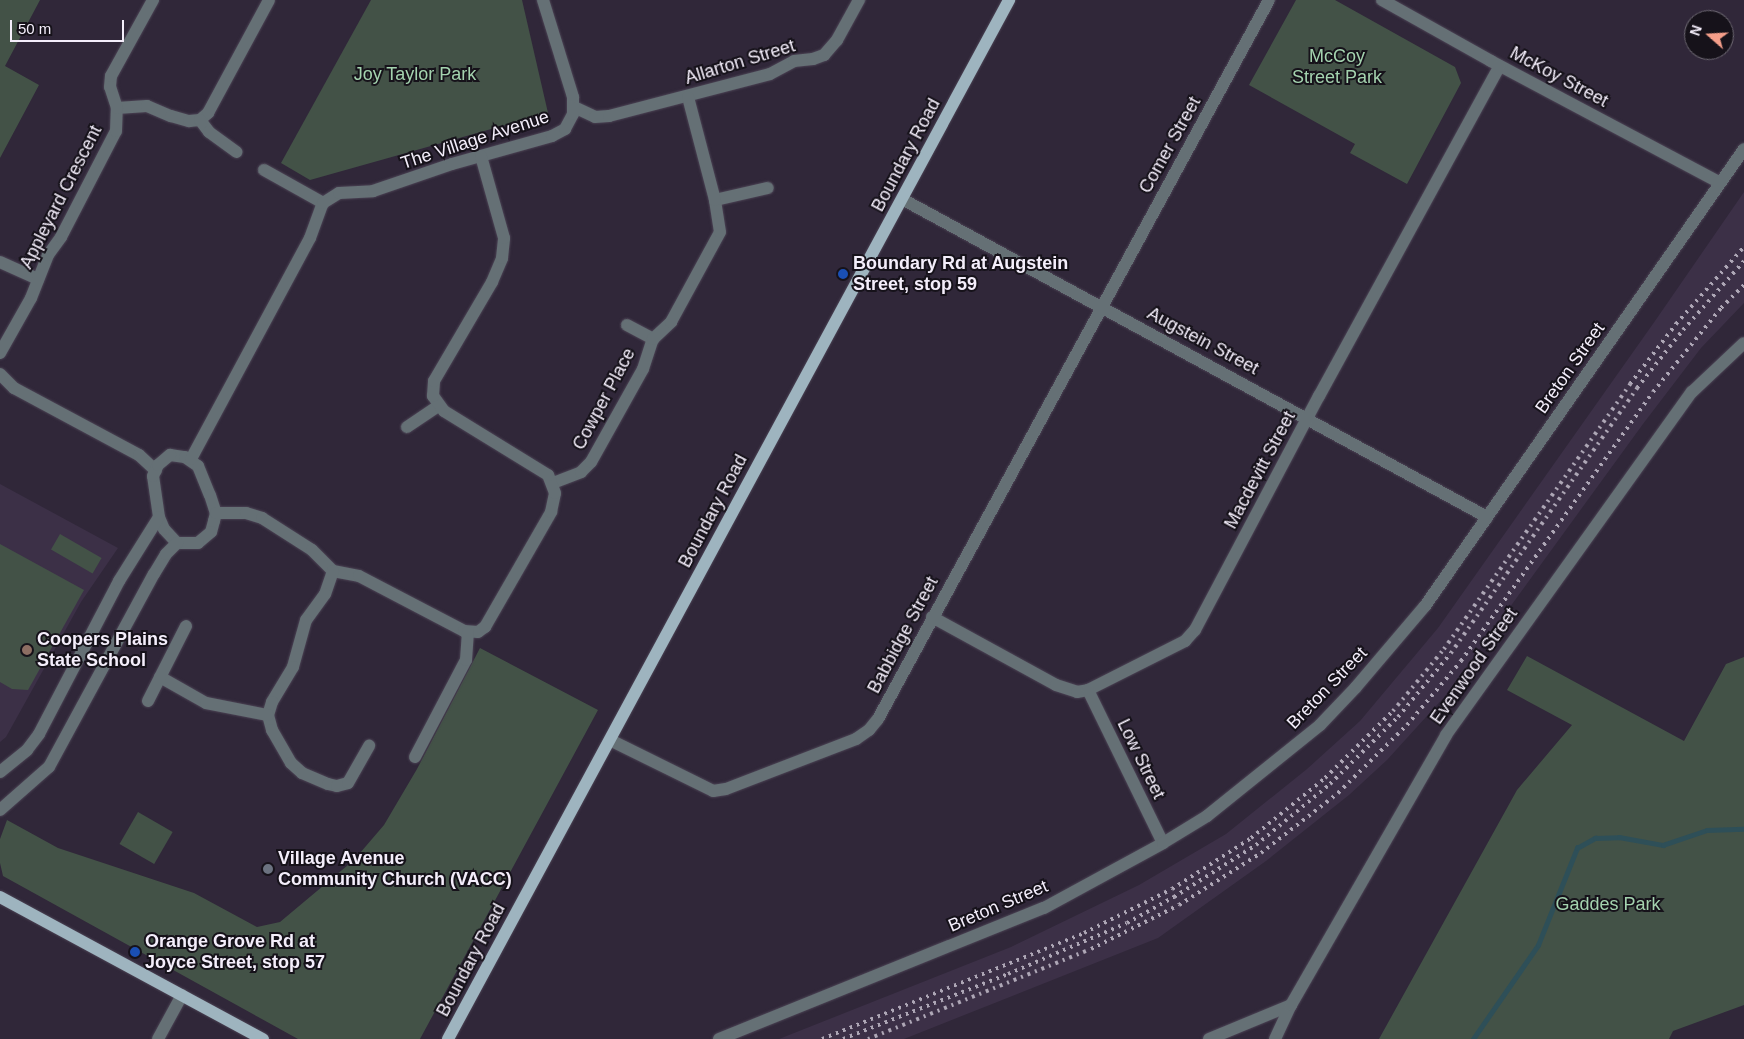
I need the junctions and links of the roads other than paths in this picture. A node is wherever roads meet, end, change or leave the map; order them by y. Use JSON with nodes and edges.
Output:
{"nodes":[{"id":1,"x":153,"y":0,"type":"edge"},
{"id":2,"x":269,"y":0,"type":"edge"},
{"id":3,"x":543,"y":0,"type":"edge"},
{"id":4,"x":859,"y":0,"type":"edge"},
{"id":5,"x":1009,"y":0,"type":"edge"},
{"id":6,"x":1269,"y":0,"type":"edge"},
{"id":7,"x":1382,"y":0,"type":"edge"},
{"id":8,"x":1500,"y":66,"type":"junction"},
{"id":9,"x":688,"y":97,"type":"junction"},
{"id":10,"x":574,"y":107,"type":"junction"},
{"id":11,"x":117,"y":108,"type":"junction"},
{"id":12,"x":200,"y":120,"type":"junction"},
{"id":13,"x":1744,"y":149,"type":"edge"},
{"id":14,"x":237,"y":152,"type":"dead end"},
{"id":15,"x":481,"y":156,"type":"junction"},
{"id":16,"x":264,"y":170,"type":"dead end"},
{"id":17,"x":1720,"y":183,"type":"junction"},
{"id":18,"x":768,"y":188,"type":"dead end"},
{"id":19,"x":902,"y":199,"type":"junction"},
{"id":20,"x":715,"y":200,"type":"junction"},
{"id":21,"x":323,"y":203,"type":"junction"},
{"id":22,"x":0,"y":262,"type":"edge"},
{"id":23,"x":38,"y":279,"type":"junction"},
{"id":24,"x":1102,"y":306,"type":"junction"},
{"id":25,"x":627,"y":325,"type":"dead end"},
{"id":26,"x":653,"y":339,"type":"junction"},
{"id":27,"x":1744,"y":343,"type":"edge"},
{"id":28,"x":0,"y":353,"type":"edge"},
{"id":29,"x":0,"y":374,"type":"edge"},
{"id":30,"x":438,"y":406,"type":"junction"},
{"id":31,"x":1308,"y":418,"type":"junction"},
{"id":32,"x":407,"y":426,"type":"dead end"},
{"id":33,"x":191,"y":459,"type":"junction"},
{"id":34,"x":156,"y":471,"type":"junction"},
{"id":35,"x":553,"y":483,"type":"junction"},
{"id":36,"x":216,"y":513,"type":"junction"},
{"id":37,"x":159,"y":517,"type":"junction"},
{"id":38,"x":1488,"y":517,"type":"junction"},
{"id":39,"x":177,"y":543,"type":"junction"},
{"id":40,"x":333,"y":571,"type":"junction"},
{"id":41,"x":932,"y":617,"type":"junction"},
{"id":42,"x":186,"y":626,"type":"dead end"},
{"id":43,"x":468,"y":632,"type":"junction"},
{"id":44,"x":160,"y":677,"type":"junction"},
{"id":45,"x":1088,"y":690,"type":"junction"},
{"id":46,"x":148,"y":701,"type":"dead end"},
{"id":47,"x":268,"y":716,"type":"junction"},
{"id":48,"x":610,"y":740,"type":"junction"},
{"id":49,"x":369,"y":746,"type":"dead end"},
{"id":50,"x":416,"y":757,"type":"dead end"},
{"id":51,"x":0,"y":772,"type":"edge"},
{"id":52,"x":1,"y":811,"type":"edge"},
{"id":53,"x":1163,"y":843,"type":"junction"},
{"id":54,"x":0,"y":897,"type":"edge"},
{"id":55,"x":182,"y":996,"type":"junction"},
{"id":56,"x":1291,"y":1006,"type":"junction"},
{"id":57,"x":158,"y":1039,"type":"edge"},
{"id":58,"x":263,"y":1039,"type":"edge"},
{"id":59,"x":448,"y":1039,"type":"edge"},
{"id":60,"x":719,"y":1039,"type":"edge"},
{"id":61,"x":1208,"y":1039,"type":"edge"},
{"id":62,"x":1275,"y":1039,"type":"edge"}],
"edges":[{"from":1,"to":11,"type":"street","name":"Appleyard Crescent"},
{"from":2,"to":12,"type":"street"},
{"from":3,"to":10,"type":"street"},
{"from":4,"to":9,"type":"street","name":"Allarton Street"},
{"from":5,"to":19,"type":"main road","name":"Boundary Road"},
{"from":6,"to":24,"type":"street","name":"Comer Street"},
{"from":7,"to":8,"type":"street","name":"McKoy Street"},
{"from":8,"to":17,"type":"street","name":"McKoy Street"},
{"from":8,"to":31,"type":"street","name":"Macdevitt Street"},
{"from":9,"to":10,"type":"street","name":"Allarton Street"},
{"from":9,"to":20,"type":"street","name":"Cowper Place"},
{"from":10,"to":15,"type":"street","name":"The Village Avenue"},
{"from":11,"to":12,"type":"street"},
{"from":11,"to":23,"type":"street","name":"Appleyard Crescent"},
{"from":12,"to":14,"type":"street"},
{"from":13,"to":17,"type":"street","name":"Breton Street"},
{"from":15,"to":21,"type":"street","name":"The Village Avenue"},
{"from":15,"to":30,"type":"street"},
{"from":16,"to":21,"type":"street"},
{"from":17,"to":38,"type":"street","name":"Breton Street"},
{"from":18,"to":20,"type":"street"},
{"from":19,"to":24,"type":"street","name":"Augstein Street"},
{"from":19,"to":48,"type":"main road","name":"Boundary Road"},
{"from":20,"to":26,"type":"street","name":"Cowper Place"},
{"from":21,"to":33,"type":"street"},
{"from":22,"to":23,"type":"street"},
{"from":23,"to":28,"type":"street","name":"Appleyard Crescent"},
{"from":24,"to":31,"type":"street","name":"Augstein Street"},
{"from":24,"to":41,"type":"street","name":"Babbidge Street"},
{"from":25,"to":26,"type":"street","name":"Cowper Place"},
{"from":26,"to":35,"type":"street","name":"Cowper Place"},
{"from":27,"to":56,"type":"street","name":"Evenwood Street"},
{"from":29,"to":34,"type":"street"},
{"from":30,"to":32,"type":"street"},
{"from":30,"to":35,"type":"street"},
{"from":31,"to":38,"type":"street","name":"Augstein Street"},
{"from":31,"to":45,"type":"street","name":"Macdevitt Street"},
{"from":33,"to":34,"type":"street"},
{"from":33,"to":36,"type":"street"},
{"from":34,"to":37,"type":"street"},
{"from":35,"to":43,"type":"street"},
{"from":36,"to":39,"type":"street"},
{"from":36,"to":40,"type":"street"},
{"from":37,"to":39,"type":"street"},
{"from":37,"to":51,"type":"street"},
{"from":38,"to":53,"type":"street","name":"Breton Street"},
{"from":39,"to":52,"type":"street"},
{"from":40,"to":43,"type":"street"},
{"from":40,"to":47,"type":"street"},
{"from":41,"to":45,"type":"street"},
{"from":41,"to":48,"type":"street","name":"Babbidge Street"},
{"from":42,"to":44,"type":"street"},
{"from":43,"to":50,"type":"street"},
{"from":44,"to":46,"type":"street"},
{"from":44,"to":47,"type":"street"},
{"from":45,"to":53,"type":"street","name":"Low Street"},
{"from":47,"to":49,"type":"street"},
{"from":48,"to":59,"type":"main road","name":"Boundary Road"},
{"from":53,"to":60,"type":"street","name":"Breton Street"},
{"from":54,"to":55,"type":"main road"},
{"from":55,"to":57,"type":"street"},
{"from":55,"to":58,"type":"main road"},
{"from":56,"to":61,"type":"street"},
{"from":56,"to":62,"type":"street","name":"Evenwood Street"}]}
